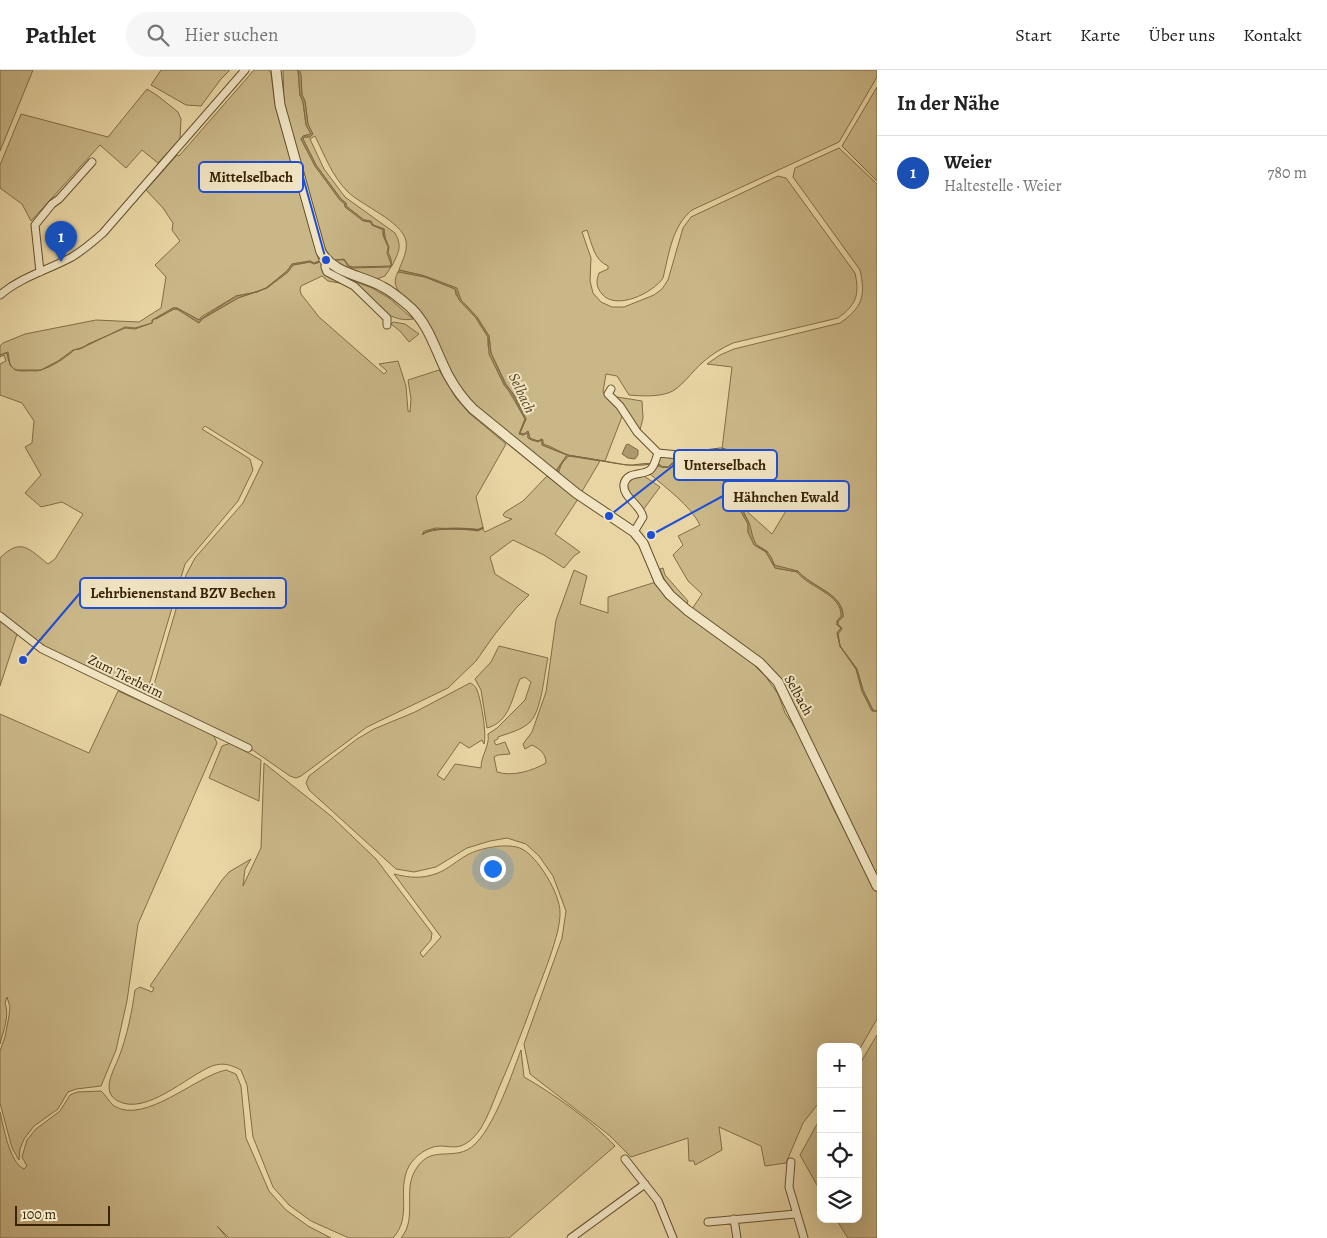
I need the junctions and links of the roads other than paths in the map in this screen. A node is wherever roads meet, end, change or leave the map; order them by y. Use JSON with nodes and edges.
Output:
{"nodes":[{"id":1,"x":244,"y":70,"type":"edge"},
{"id":2,"x":276,"y":70,"type":"edge"},
{"id":3,"x":92,"y":162,"type":"dead end"},
{"id":4,"x":326,"y":260,"type":"junction"},
{"id":5,"x":40,"y":272,"type":"junction"},
{"id":6,"x":0,"y":295,"type":"edge"},
{"id":7,"x":387,"y":325,"type":"dead end"},
{"id":8,"x":611,"y":389,"type":"dead end"},
{"id":9,"x":658,"y":453,"type":"junction"},
{"id":10,"x":796,"y":493,"type":"dead end"},
{"id":11,"x":634,"y":532,"type":"junction"},
{"id":12,"x":0,"y":616,"type":"edge"},
{"id":13,"x":248,"y":748,"type":"dead end"},
{"id":14,"x":877,"y":886,"type":"edge"},
{"id":15,"x":626,"y":1158,"type":"dead end"},
{"id":16,"x":792,"y":1162,"type":"dead end"},
{"id":17,"x":645,"y":1184,"type":"junction"},
{"id":18,"x":796,"y":1214,"type":"junction"},
{"id":19,"x":734,"y":1219,"type":"junction"},
{"id":20,"x":708,"y":1222,"type":"dead end"},
{"id":21,"x":571,"y":1238,"type":"edge"},
{"id":22,"x":673,"y":1238,"type":"edge"},
{"id":23,"x":737,"y":1238,"type":"edge"},
{"id":24,"x":804,"y":1238,"type":"edge"}],
"edges":[{"from":1,"to":5,"type":"street"},
{"from":2,"to":4,"type":"street"},
{"from":3,"to":5,"type":"street"},
{"from":4,"to":7,"type":"street"},
{"from":4,"to":11,"type":"street","name":"Selbach"},
{"from":5,"to":6,"type":"street"},
{"from":8,"to":9,"type":"street"},
{"from":9,"to":10,"type":"street"},
{"from":9,"to":11,"type":"street"},
{"from":11,"to":14,"type":"street","name":"Selbach"},
{"from":12,"to":13,"type":"street","name":"Zum Tierheim"},
{"from":15,"to":17,"type":"street"},
{"from":16,"to":18,"type":"street"},
{"from":17,"to":21,"type":"street"},
{"from":17,"to":22,"type":"street"},
{"from":18,"to":19,"type":"street"},
{"from":18,"to":24,"type":"street"},
{"from":19,"to":20,"type":"street"},
{"from":19,"to":23,"type":"street"}]}
